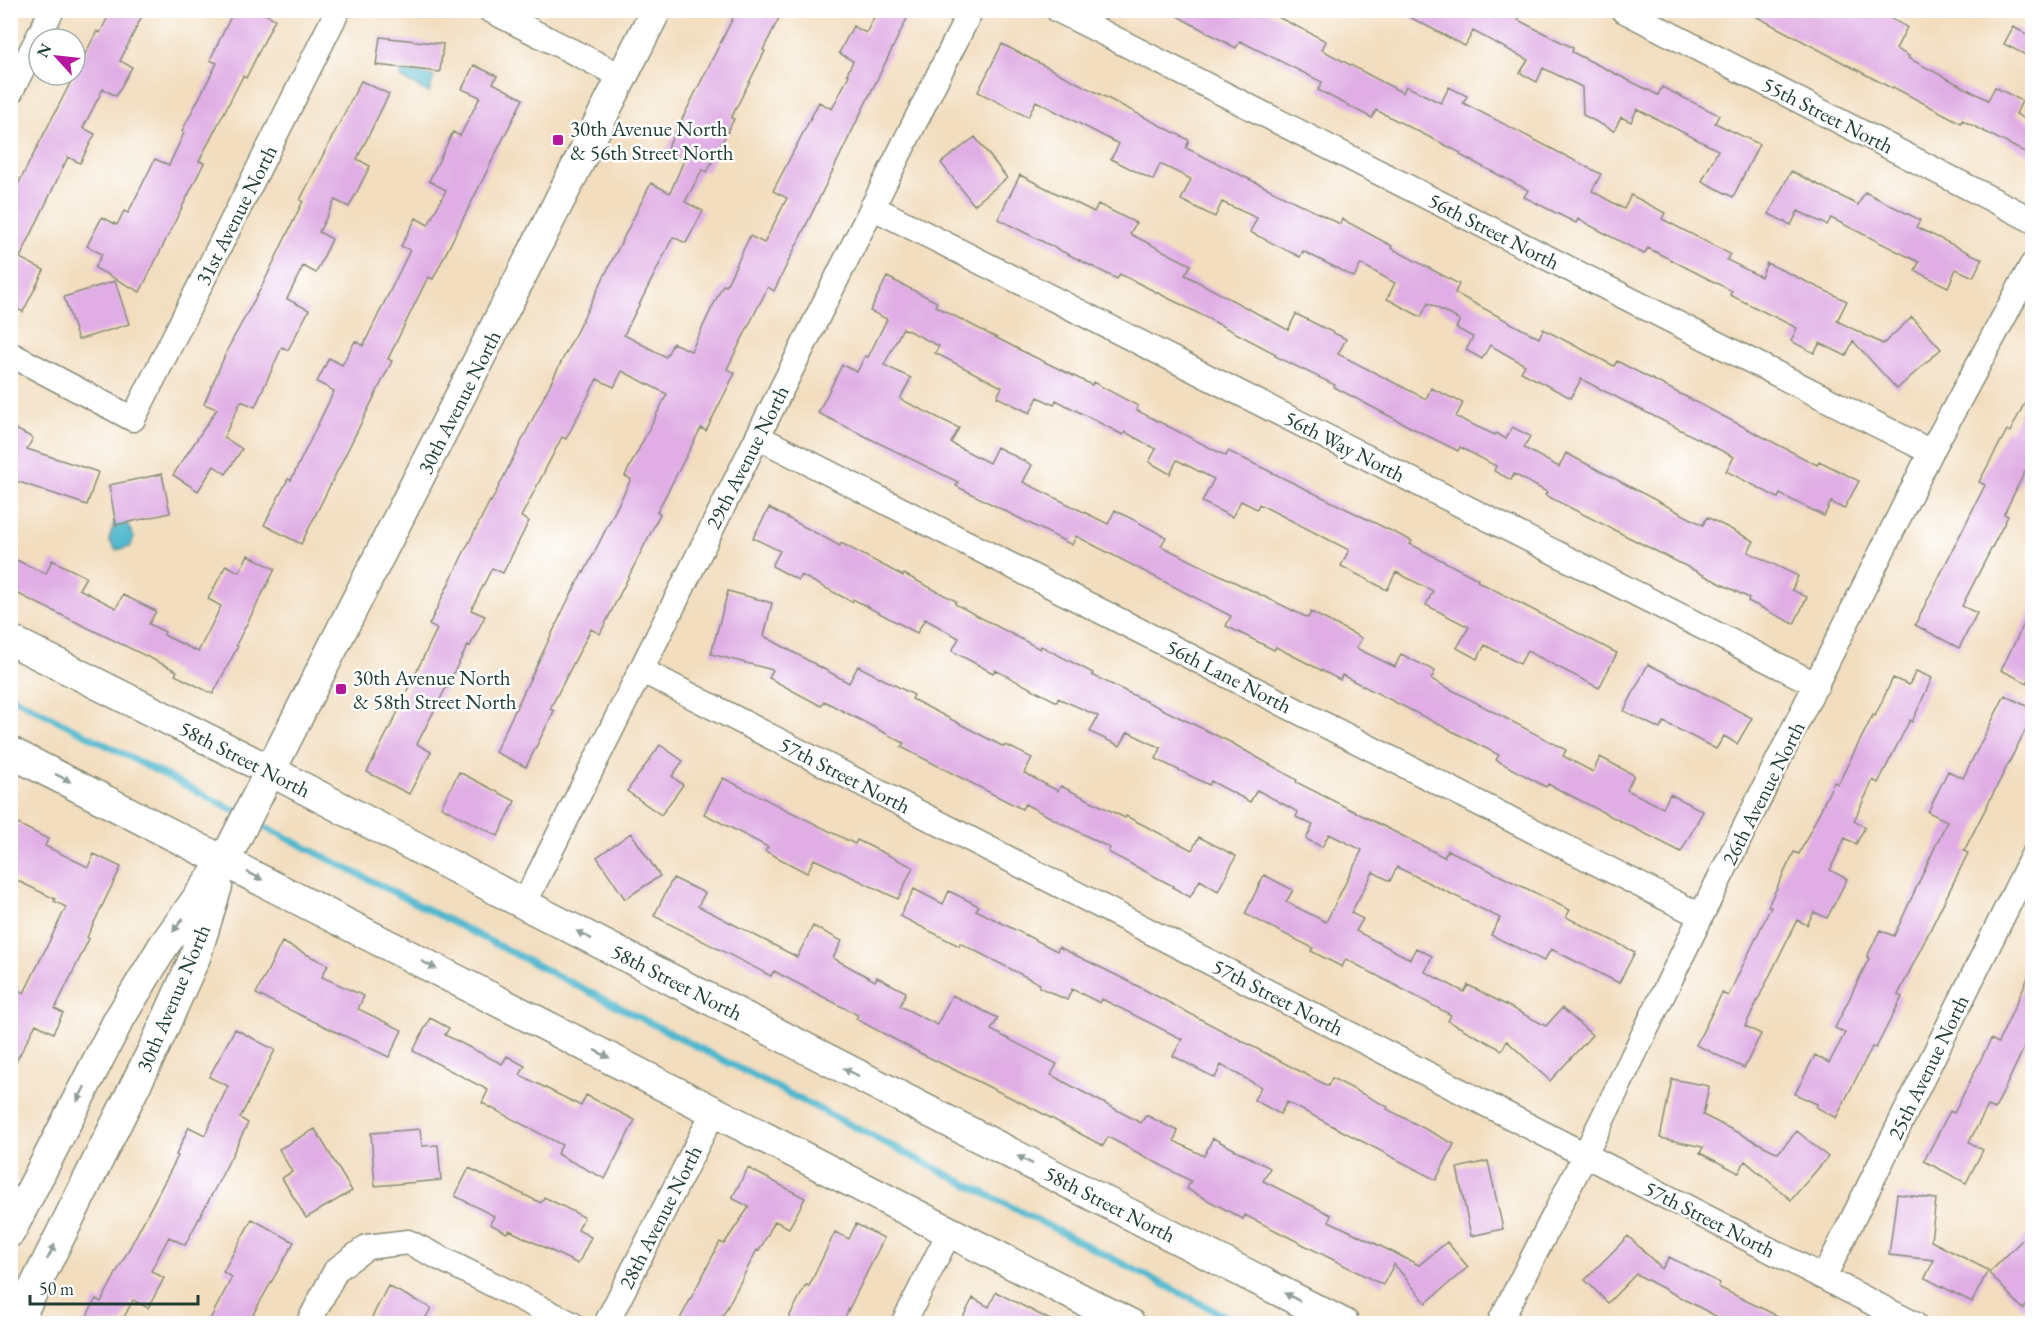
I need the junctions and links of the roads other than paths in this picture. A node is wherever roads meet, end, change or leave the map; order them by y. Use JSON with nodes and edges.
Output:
{"nodes":[{"id":1,"x":52,"y":10,"type":"edge"},
{"id":2,"x":338,"y":10,"type":"edge"},
{"id":3,"x":490,"y":10,"type":"edge"},
{"id":4,"x":656,"y":10,"type":"edge"},
{"id":5,"x":971,"y":10,"type":"edge"},
{"id":6,"x":1058,"y":10,"type":"edge"},
{"id":7,"x":1623,"y":10,"type":"edge"},
{"id":8,"x":623,"y":77,"type":"junction"},
{"id":9,"x":10,"y":93,"type":"edge"},
{"id":10,"x":872,"y":207,"type":"junction"},
{"id":11,"x":2032,"y":220,"type":"edge"},
{"id":12,"x":2032,"y":265,"type":"edge"},
{"id":13,"x":10,"y":354,"type":"edge"},
{"id":14,"x":758,"y":436,"type":"junction"},
{"id":15,"x":1931,"y":452,"type":"junction"},
{"id":16,"x":10,"y":640,"type":"edge"},
{"id":17,"x":641,"y":670,"type":"junction"},
{"id":18,"x":1817,"y":685,"type":"junction"},
{"id":19,"x":10,"y":752,"type":"edge"},
{"id":20,"x":266,"y":782,"type":"junction"},
{"id":21,"x":230,"y":851,"type":"junction"},
{"id":22,"x":2032,"y":857,"type":"edge"},
{"id":23,"x":524,"y":904,"type":"junction"},
{"id":24,"x":1701,"y":916,"type":"junction"},
{"id":25,"x":714,"y":1111,"type":"junction"},
{"id":26,"x":1585,"y":1155,"type":"junction"},
{"id":27,"x":10,"y":1232,"type":"edge"},
{"id":28,"x":950,"y":1232,"type":"junction"},
{"id":29,"x":1824,"y":1277,"type":"junction"},
{"id":30,"x":16,"y":1323,"type":"edge"},
{"id":31,"x":309,"y":1323,"type":"edge"},
{"id":32,"x":572,"y":1323,"type":"edge"},
{"id":33,"x":606,"y":1323,"type":"edge"},
{"id":34,"x":903,"y":1323,"type":"edge"},
{"id":35,"x":1130,"y":1323,"type":"edge"},
{"id":36,"x":1344,"y":1323,"type":"edge"},
{"id":37,"x":1498,"y":1323,"type":"edge"},
{"id":38,"x":1914,"y":1323,"type":"edge"}],
"edges":[{"from":1,"to":9,"type":"street"},
{"from":2,"to":13,"type":"street","name":"31st Avenue North"},
{"from":3,"to":8,"type":"street"},
{"from":4,"to":8,"type":"street","name":"30th Avenue North"},
{"from":5,"to":10,"type":"street","name":"29th Avenue North"},
{"from":6,"to":15,"type":"street","name":"56th Street North"},
{"from":7,"to":11,"type":"street","name":"55th Street North"},
{"from":8,"to":20,"type":"street","name":"30th Avenue North"},
{"from":10,"to":14,"type":"street","name":"29th Avenue North"},
{"from":10,"to":18,"type":"street","name":"56th Way North"},
{"from":12,"to":15,"type":"street","name":"26th Avenue North"},
{"from":14,"to":17,"type":"street","name":"29th Avenue North"},
{"from":14,"to":24,"type":"street","name":"56th Lane North"},
{"from":15,"to":18,"type":"street","name":"26th Avenue North"},
{"from":16,"to":20,"type":"street","name":"58th Street North"},
{"from":17,"to":23,"type":"street","name":"29th Avenue North"},
{"from":17,"to":26,"type":"street","name":"57th Street North"},
{"from":18,"to":24,"type":"street","name":"26th Avenue North"},
{"from":19,"to":21,"type":"street","one_way":true},
{"from":20,"to":21,"type":"street","name":"30th Avenue North"},
{"from":20,"to":23,"type":"street","name":"58th Street North"},
{"from":21,"to":25,"type":"street","one_way":true},
{"from":21,"to":27,"type":"street","name":"30th Avenue North","one_way":true},
{"from":30,"to":21,"type":"street","name":"30th Avenue North","one_way":true},
{"from":22,"to":29,"type":"street","name":"25th Avenue North"},
{"from":36,"to":23,"type":"street","name":"58th Street North","one_way":true},
{"from":24,"to":26,"type":"street","name":"26th Avenue North"},
{"from":25,"to":28,"type":"street"},
{"from":25,"to":33,"type":"street","name":"28th Avenue North"},
{"from":26,"to":29,"type":"street","name":"57th Street North"},
{"from":26,"to":37,"type":"street","name":"26th Avenue North"},
{"from":28,"to":34,"type":"street"},
{"from":28,"to":35,"type":"street"},
{"from":29,"to":38,"type":"street","name":"57th Street North"},
{"from":31,"to":32,"type":"street"}]}
